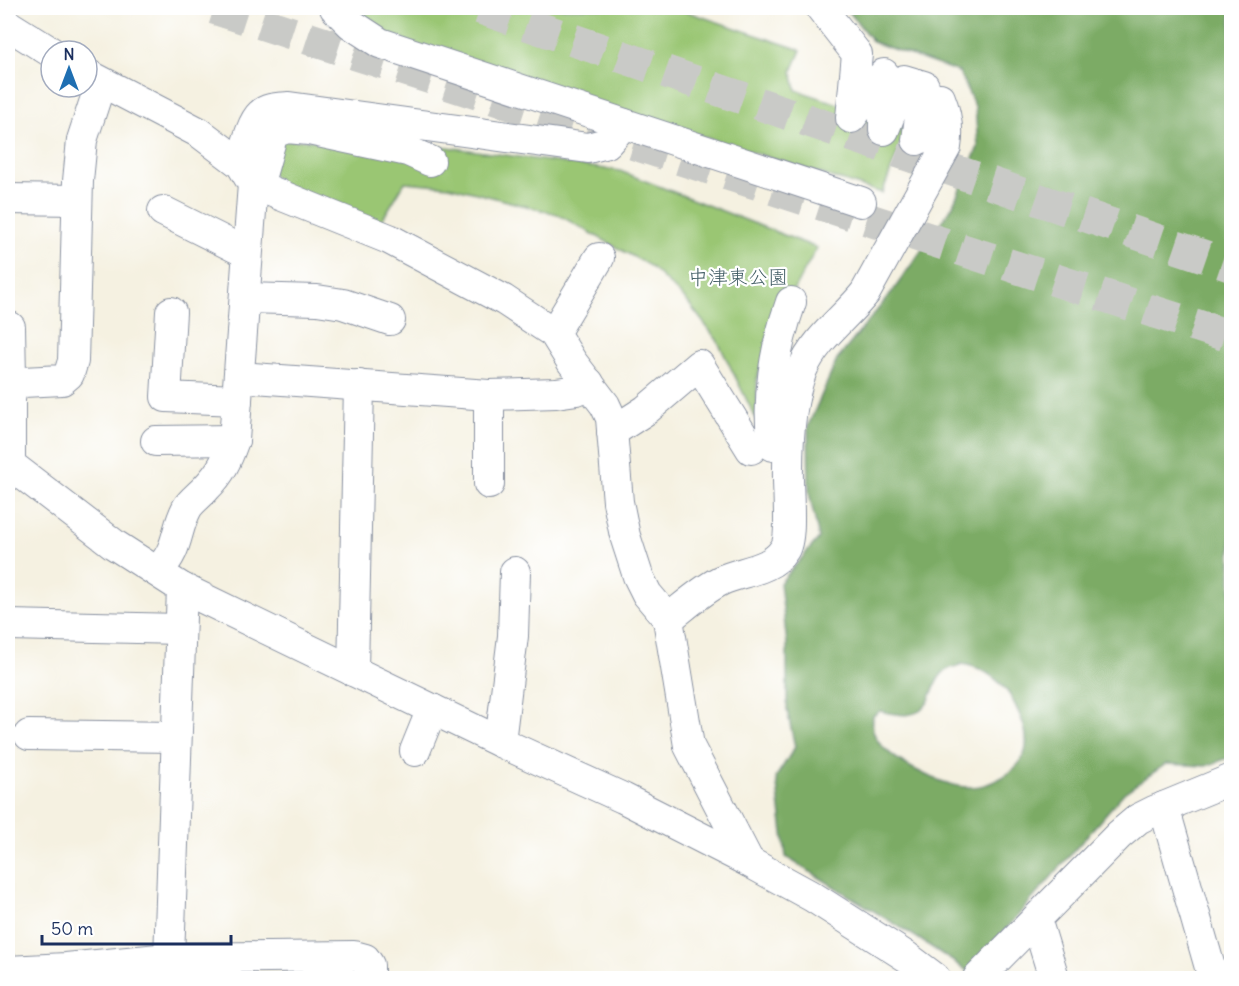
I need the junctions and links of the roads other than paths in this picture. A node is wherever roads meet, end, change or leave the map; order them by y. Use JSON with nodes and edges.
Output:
{"nodes":[{"id":1,"x":335,"y":8,"type":"edge"},
{"id":2,"x":821,"y":8,"type":"edge"},
{"id":3,"x":8,"y":25,"type":"edge"},
{"id":4,"x":39,"y":44,"type":"edge"},
{"id":5,"x":99,"y":81,"type":"edge"},
{"id":6,"x":90,"y":99,"type":"edge"},
{"id":7,"x":624,"y":124,"type":"junction"},
{"id":8,"x":430,"y":160,"type":"dead end"},
{"id":9,"x":247,"y":174,"type":"junction"},
{"id":10,"x":8,"y":199,"type":"edge"},
{"id":11,"x":77,"y":200,"type":"junction"},
{"id":12,"x":861,"y":202,"type":"dead end"},
{"id":13,"x":163,"y":211,"type":"dead end"},
{"id":14,"x":247,"y":253,"type":"junction"},
{"id":15,"x":599,"y":258,"type":"dead end"},
{"id":16,"x":245,"y":298,"type":"junction"},
{"id":17,"x":791,"y":302,"type":"dead end"},
{"id":18,"x":171,"y":312,"type":"dead end"},
{"id":19,"x":390,"y":320,"type":"dead end"},
{"id":20,"x":10,"y":327,"type":"dead end"},
{"id":21,"x":554,"y":333,"type":"junction"},
{"id":22,"x":589,"y":383,"type":"junction"},
{"id":23,"x":359,"y":385,"type":"junction"},
{"id":24,"x":13,"y":387,"type":"junction"},
{"id":25,"x":238,"y":388,"type":"junction"},
{"id":26,"x":489,"y":395,"type":"junction"},
{"id":27,"x":612,"y":432,"type":"junction"},
{"id":28,"x":234,"y":440,"type":"junction"},
{"id":29,"x":156,"y":441,"type":"dead end"},
{"id":30,"x":752,"y":450,"type":"dead end"},
{"id":31,"x":9,"y":464,"type":"edge"},
{"id":32,"x":788,"y":470,"type":"junction"},
{"id":33,"x":489,"y":484,"type":"dead end"},
{"id":34,"x":158,"y":570,"type":"junction"},
{"id":35,"x":515,"y":572,"type":"dead end"},
{"id":36,"x":182,"y":588,"type":"junction"},
{"id":37,"x":668,"y":619,"type":"junction"},
{"id":38,"x":9,"y":625,"type":"edge"},
{"id":39,"x":180,"y":629,"type":"junction"},
{"id":40,"x":353,"y":671,"type":"junction"},
{"id":41,"x":432,"y":709,"type":"junction"},
{"id":42,"x":30,"y":735,"type":"dead end"},
{"id":43,"x":176,"y":737,"type":"junction"},
{"id":44,"x":500,"y":742,"type":"junction"},
{"id":45,"x":415,"y":751,"type":"dead end"},
{"id":46,"x":1232,"y":779,"type":"edge"},
{"id":47,"x":1164,"y":807,"type":"junction"},
{"id":48,"x":749,"y":862,"type":"junction"},
{"id":49,"x":1036,"y":919,"type":"junction"},
{"id":50,"x":159,"y":965,"type":"edge"},
{"id":51,"x":8,"y":971,"type":"edge"},
{"id":52,"x":369,"y":978,"type":"edge"},
{"id":53,"x":935,"y":978,"type":"edge"},
{"id":54,"x":978,"y":978,"type":"edge"},
{"id":55,"x":1054,"y":978,"type":"edge"},
{"id":56,"x":1214,"y":978,"type":"edge"}],
"edges":[{"from":1,"to":7,"type":"street"},
{"from":2,"to":32,"type":"street"},
{"from":3,"to":4,"type":"street"},
{"from":5,"to":9,"type":"street"},
{"from":6,"to":11,"type":"street"},
{"from":7,"to":9,"type":"street"},
{"from":7,"to":12,"type":"street"},
{"from":8,"to":9,"type":"street"},
{"from":9,"to":14,"type":"street"},
{"from":9,"to":21,"type":"street"},
{"from":10,"to":11,"type":"street"},
{"from":11,"to":24,"type":"street"},
{"from":13,"to":14,"type":"street"},
{"from":14,"to":16,"type":"street"},
{"from":15,"to":21,"type":"street"},
{"from":16,"to":19,"type":"street"},
{"from":16,"to":25,"type":"street"},
{"from":17,"to":32,"type":"street"},
{"from":18,"to":25,"type":"street"},
{"from":20,"to":24,"type":"street"},
{"from":21,"to":22,"type":"street"},
{"from":22,"to":26,"type":"street"},
{"from":22,"to":27,"type":"street"},
{"from":23,"to":25,"type":"street"},
{"from":23,"to":26,"type":"street"},
{"from":23,"to":40,"type":"street"},
{"from":24,"to":31,"type":"street"},
{"from":25,"to":28,"type":"street"},
{"from":26,"to":33,"type":"street"},
{"from":27,"to":30,"type":"street"},
{"from":27,"to":37,"type":"street"},
{"from":28,"to":29,"type":"street"},
{"from":28,"to":34,"type":"street"},
{"from":31,"to":34,"type":"street"},
{"from":32,"to":37,"type":"street"},
{"from":34,"to":36,"type":"street"},
{"from":35,"to":44,"type":"street"},
{"from":36,"to":39,"type":"street"},
{"from":36,"to":40,"type":"street"},
{"from":37,"to":48,"type":"street"},
{"from":38,"to":39,"type":"street"},
{"from":39,"to":43,"type":"street"},
{"from":40,"to":41,"type":"street"},
{"from":41,"to":44,"type":"street"},
{"from":41,"to":45,"type":"street"},
{"from":42,"to":43,"type":"street"},
{"from":43,"to":50,"type":"street"},
{"from":44,"to":48,"type":"street"},
{"from":46,"to":47,"type":"street"},
{"from":47,"to":49,"type":"street"},
{"from":47,"to":56,"type":"street"},
{"from":48,"to":53,"type":"street"},
{"from":49,"to":54,"type":"street"},
{"from":49,"to":55,"type":"street"},
{"from":50,"to":51,"type":"street"},
{"from":50,"to":52,"type":"street"}]}
